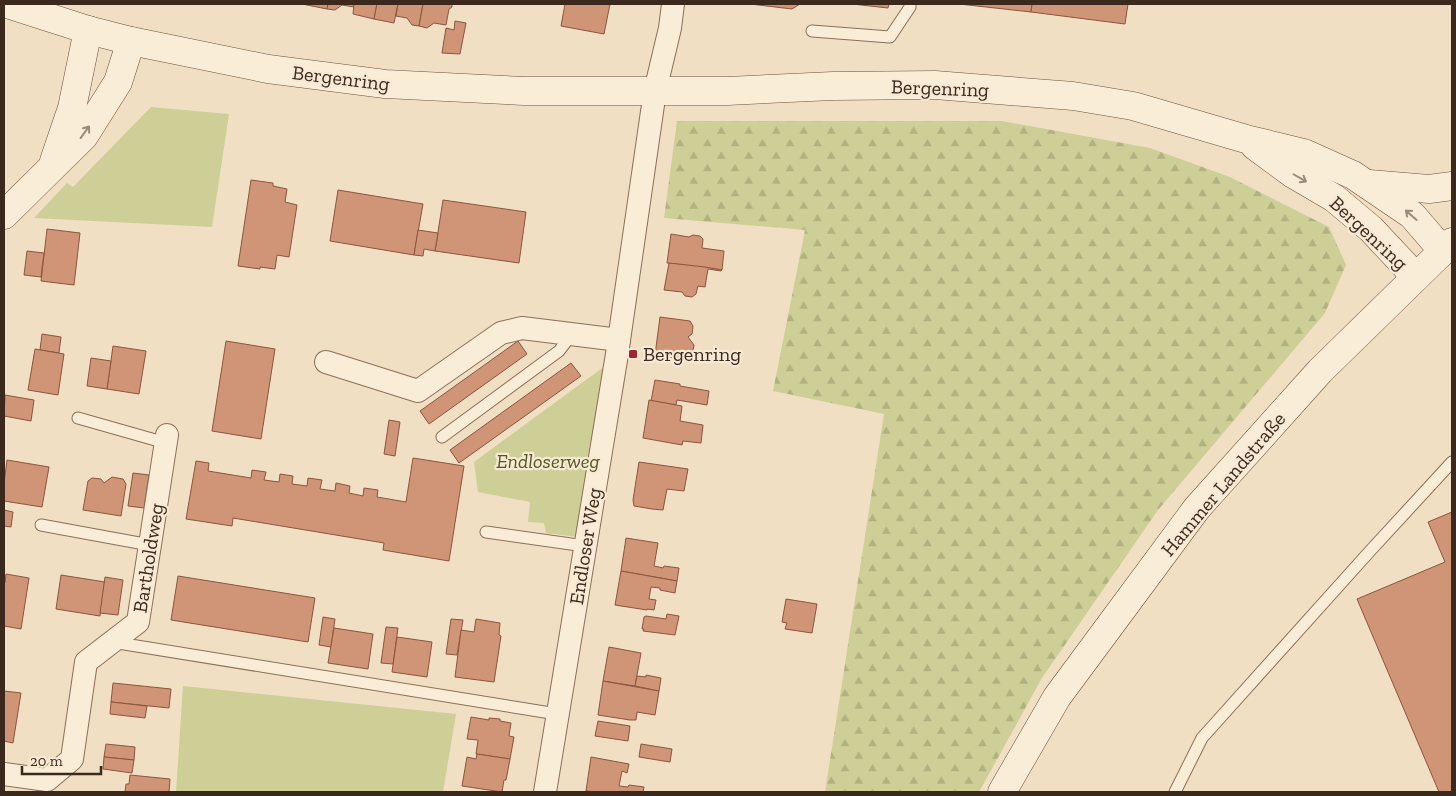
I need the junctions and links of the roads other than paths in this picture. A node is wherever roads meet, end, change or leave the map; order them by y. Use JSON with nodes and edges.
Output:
{"nodes":[{"id":1,"x":7,"y":4,"type":"edge"},
{"id":2,"x":673,"y":4,"type":"edge"},
{"id":3,"x":910,"y":4,"type":"edge"},
{"id":4,"x":88,"y":30,"type":"junction"},
{"id":5,"x":812,"y":31,"type":"dead end"},
{"id":6,"x":131,"y":41,"type":"junction"},
{"id":7,"x":655,"y":91,"type":"junction"},
{"id":8,"x":1246,"y":140,"type":"junction"},
{"id":9,"x":52,"y":167,"type":"junction"},
{"id":10,"x":1367,"y":184,"type":"junction"},
{"id":11,"x":1452,"y":186,"type":"edge"},
{"id":12,"x":4,"y":215,"type":"edge"},
{"id":13,"x":1448,"y":247,"type":"edge"},
{"id":14,"x":1416,"y":277,"type":"junction"},
{"id":15,"x":572,"y":334,"type":"junction"},
{"id":16,"x":619,"y":340,"type":"junction"},
{"id":17,"x":326,"y":362,"type":"dead end"},
{"id":18,"x":78,"y":418,"type":"dead end"},
{"id":19,"x":442,"y":438,"type":"dead end"},
{"id":20,"x":167,"y":439,"type":"joint"},
{"id":21,"x":1452,"y":462,"type":"edge"},
{"id":22,"x":41,"y":525,"type":"dead end"},
{"id":23,"x":486,"y":532,"type":"dead end"},
{"id":24,"x":150,"y":545,"type":"junction"},
{"id":25,"x":585,"y":546,"type":"junction"},
{"id":26,"x":111,"y":642,"type":"junction"},
{"id":27,"x":557,"y":714,"type":"junction"},
{"id":28,"x":4,"y":774,"type":"edge"},
{"id":29,"x":544,"y":792,"type":"edge"},
{"id":30,"x":1002,"y":792,"type":"edge"},
{"id":31,"x":1175,"y":792,"type":"edge"}],
"edges":[{"from":1,"to":4,"type":"main road","name":"Bergenring"},
{"from":2,"to":7,"type":"street","name":"Endloser Weg"},
{"from":3,"to":5,"type":"lane"},
{"from":4,"to":6,"type":"main road","name":"Bergenring"},
{"from":4,"to":9,"type":"main road"},
{"from":6,"to":7,"type":"main road","name":"Bergenring"},
{"from":9,"to":6,"type":"main road","one_way":true},
{"from":7,"to":8,"type":"main road","name":"Bergenring"},
{"from":7,"to":16,"type":"street","name":"Endloser Weg"},
{"from":8,"to":10,"type":"main road","name":"Bergenring"},
{"from":8,"to":14,"type":"main road","name":"Bergenring","one_way":true},
{"from":9,"to":12,"type":"main road"},
{"from":10,"to":11,"type":"main road"},
{"from":13,"to":10,"type":"main road","name":"Bergenring","one_way":true},
{"from":13,"to":14,"type":"main road","name":"Hammer Landstraße"},
{"from":14,"to":30,"type":"main road","name":"Hammer Landstraße"},
{"from":15,"to":16,"type":"street"},
{"from":15,"to":17,"type":"street"},
{"from":15,"to":19,"type":"lane"},
{"from":16,"to":25,"type":"street","name":"Endloser Weg"},
{"from":18,"to":20,"type":"lane"},
{"from":20,"to":24,"type":"street","name":"Bartholdweg"},
{"from":21,"to":31,"type":"lane"},
{"from":22,"to":24,"type":"lane"},
{"from":23,"to":25,"type":"lane"},
{"from":24,"to":26,"type":"street","name":"Bartholdweg"},
{"from":25,"to":27,"type":"street","name":"Endloser Weg"},
{"from":26,"to":27,"type":"lane"},
{"from":26,"to":28,"type":"street","name":"Bartholdweg"},
{"from":27,"to":29,"type":"street","name":"Endloser Weg"}]}
